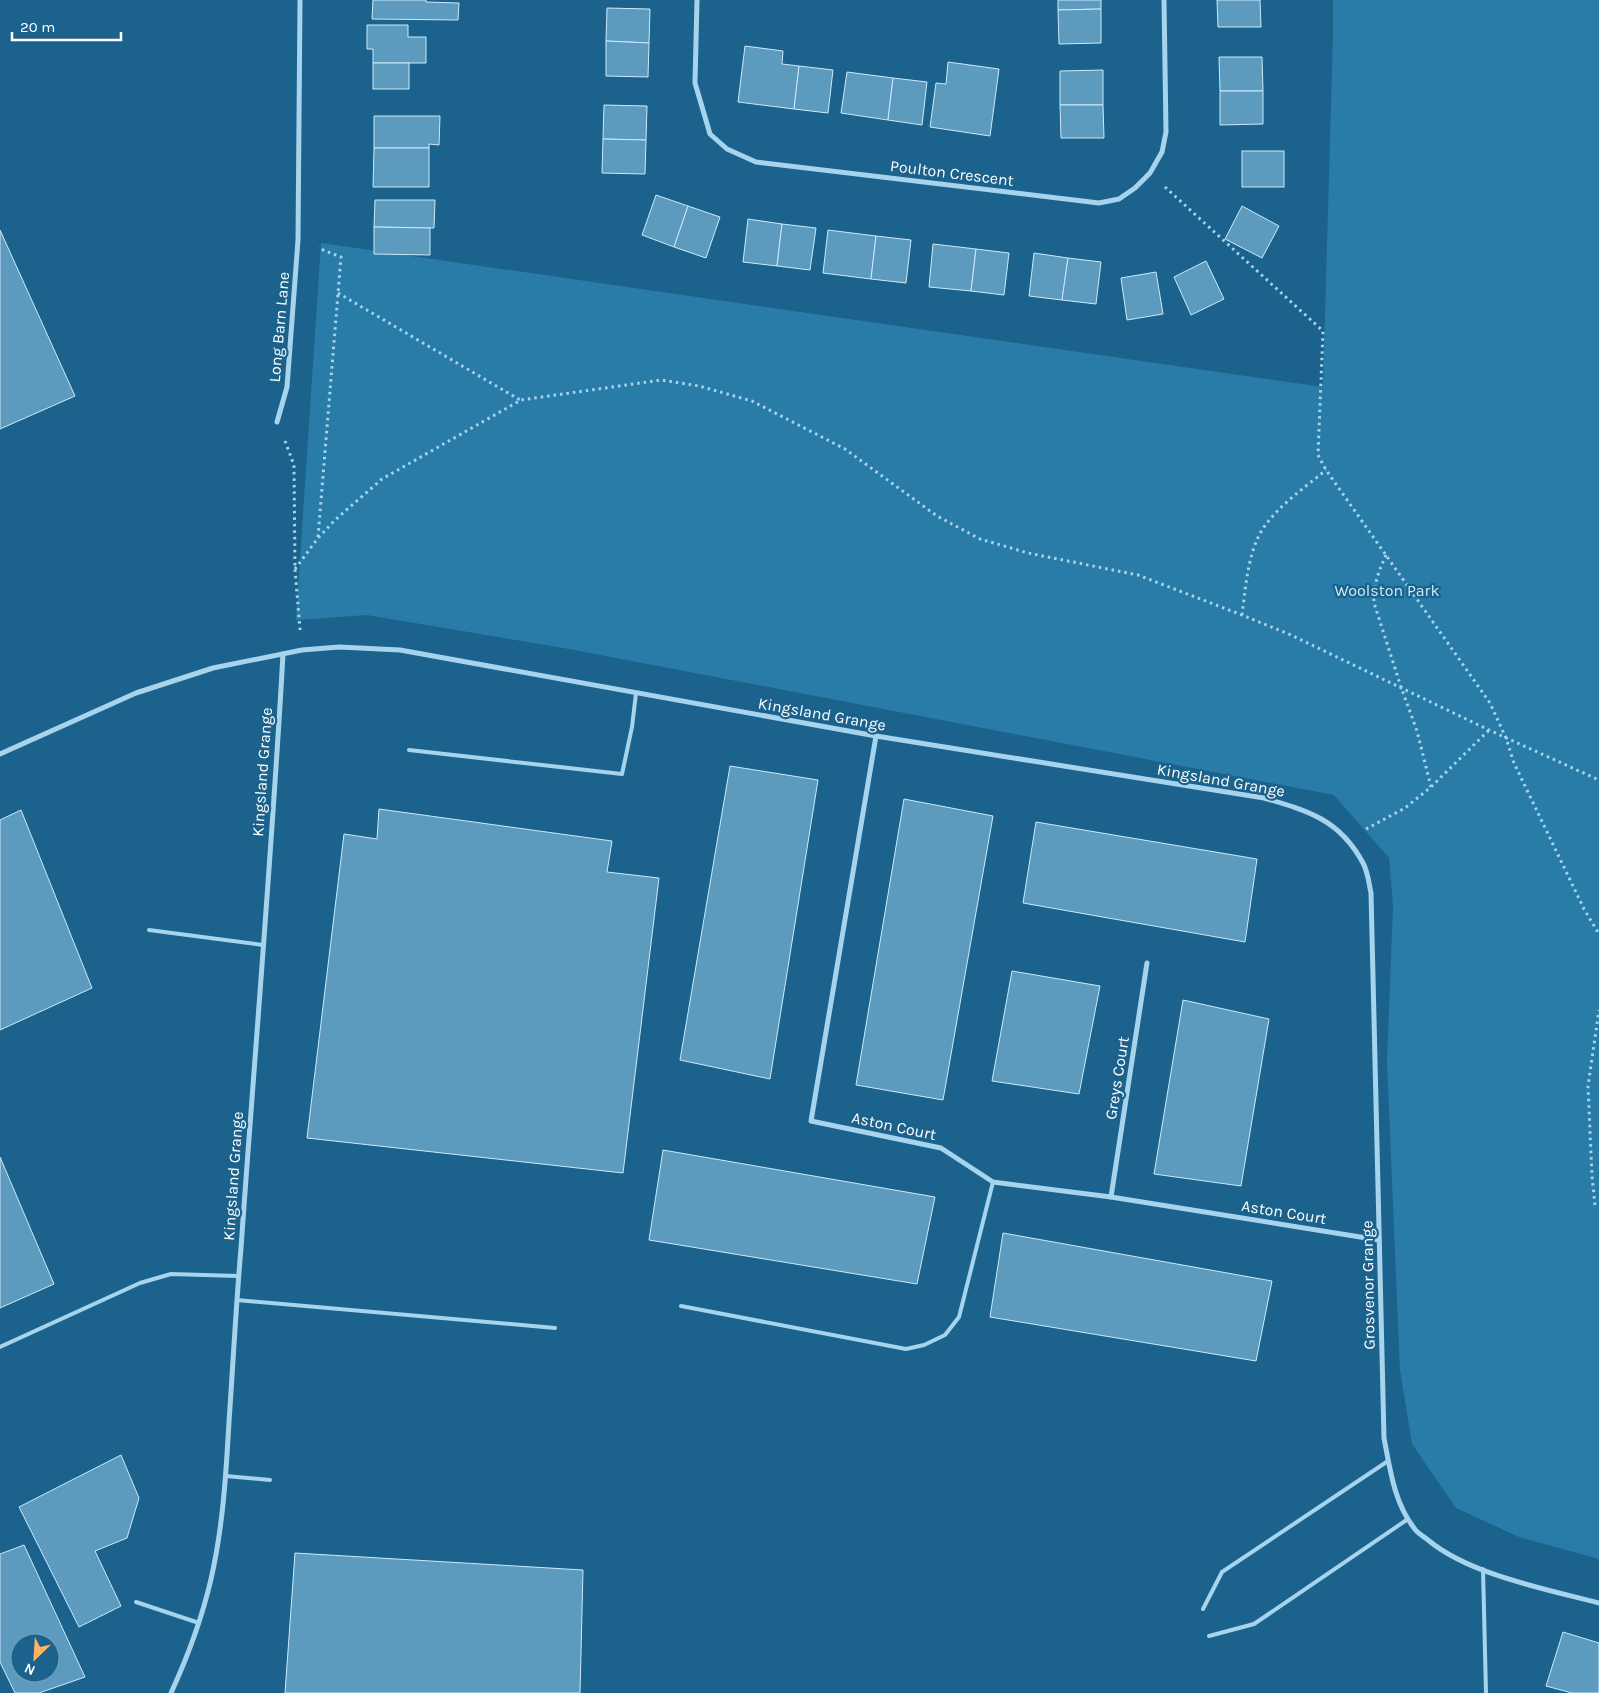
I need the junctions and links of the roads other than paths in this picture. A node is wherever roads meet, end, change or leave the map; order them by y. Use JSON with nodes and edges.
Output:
{"nodes":[{"id":1,"x":300,"y":0,"type":"edge"},
{"id":2,"x":697,"y":0,"type":"edge"},
{"id":3,"x":1164,"y":0,"type":"edge"},
{"id":4,"x":277,"y":422,"type":"road end"},
{"id":5,"x":283,"y":654,"type":"junction"},
{"id":6,"x":636,"y":693,"type":"junction"},
{"id":7,"x":876,"y":736,"type":"junction"},
{"id":8,"x":409,"y":750,"type":"dead end"},
{"id":9,"x":0,"y":754,"type":"edge"},
{"id":10,"x":1347,"y":839,"type":"joint"},
{"id":11,"x":149,"y":930,"type":"dead end"},
{"id":12,"x":263,"y":945,"type":"junction"},
{"id":13,"x":1147,"y":963,"type":"dead end"},
{"id":14,"x":993,"y":1182,"type":"junction"},
{"id":15,"x":1111,"y":1197,"type":"junction"},
{"id":16,"x":1379,"y":1240,"type":"junction"},
{"id":17,"x":238,"y":1276,"type":"junction"},
{"id":18,"x":237,"y":1300,"type":"junction"},
{"id":19,"x":681,"y":1306,"type":"dead end"},
{"id":20,"x":555,"y":1328,"type":"dead end"},
{"id":21,"x":0,"y":1347,"type":"edge"},
{"id":22,"x":1388,"y":1461,"type":"junction"},
{"id":23,"x":226,"y":1476,"type":"junction"},
{"id":24,"x":270,"y":1480,"type":"dead end"},
{"id":25,"x":1408,"y":1519,"type":"junction"},
{"id":26,"x":1483,"y":1569,"type":"junction"},
{"id":27,"x":136,"y":1602,"type":"dead end"},
{"id":28,"x":1599,"y":1603,"type":"edge"},
{"id":29,"x":1203,"y":1609,"type":"dead end"},
{"id":30,"x":199,"y":1623,"type":"junction"},
{"id":31,"x":1209,"y":1636,"type":"dead end"},
{"id":32,"x":171,"y":1693,"type":"edge"},
{"id":33,"x":1486,"y":1693,"type":"edge"}],
"edges":[{"from":1,"to":4,"type":"street","name":"Long Barn Lane"},
{"from":2,"to":3,"type":"street","name":"Poulton Crescent"},
{"from":5,"to":6,"type":"street","name":"Kingsland Grange"},
{"from":5,"to":9,"type":"street","name":"Kingsland Grange"},
{"from":5,"to":12,"type":"street","name":"Kingsland Grange"},
{"from":6,"to":7,"type":"street","name":"Kingsland Grange"},
{"from":6,"to":8,"type":"lane"},
{"from":7,"to":10,"type":"street","name":"Kingsland Grange"},
{"from":7,"to":14,"type":"street","name":"Aston Court"},
{"from":10,"to":16,"type":"street","name":"Grosvenor Grange"},
{"from":11,"to":12,"type":"lane"},
{"from":12,"to":17,"type":"street","name":"Kingsland Grange"},
{"from":13,"to":15,"type":"street","name":"Greys Court"},
{"from":14,"to":15,"type":"street","name":"Aston Court"},
{"from":14,"to":19,"type":"lane"},
{"from":15,"to":16,"type":"street","name":"Aston Court"},
{"from":16,"to":22,"type":"street","name":"Grosvenor Grange"},
{"from":17,"to":18,"type":"street","name":"Kingsland Grange"},
{"from":17,"to":21,"type":"lane"},
{"from":18,"to":20,"type":"lane"},
{"from":18,"to":23,"type":"street","name":"Kingsland Grange"},
{"from":22,"to":25,"type":"street","name":"Grosvenor Grange"},
{"from":22,"to":29,"type":"lane"},
{"from":23,"to":24,"type":"lane"},
{"from":23,"to":30,"type":"street","name":"Kingsland Grange"},
{"from":25,"to":26,"type":"street","name":"Grosvenor Grange"},
{"from":25,"to":31,"type":"lane"},
{"from":26,"to":28,"type":"street","name":"Grosvenor Grange"},
{"from":26,"to":33,"type":"lane"},
{"from":27,"to":30,"type":"lane"},
{"from":30,"to":32,"type":"street","name":"Kingsland Grange"}]}
